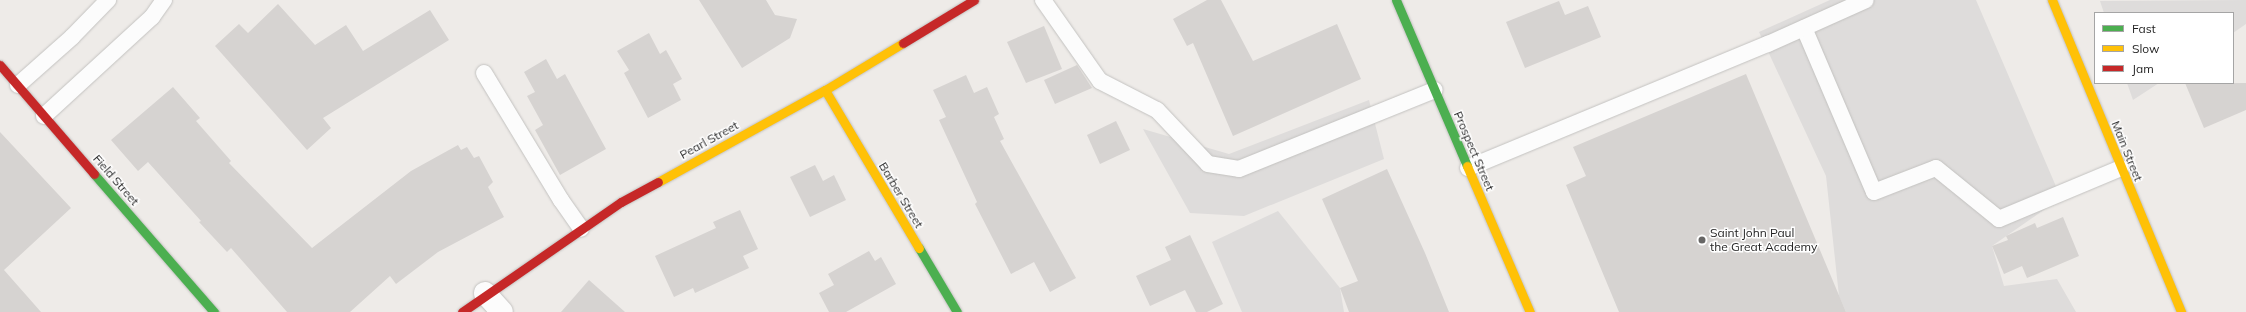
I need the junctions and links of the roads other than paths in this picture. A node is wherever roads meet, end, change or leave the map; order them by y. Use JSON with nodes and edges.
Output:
{"nodes":[{"id":1,"x":108,"y":0,"type":"edge"},
{"id":2,"x":164,"y":0,"type":"edge"},
{"id":3,"x":974,"y":0,"type":"edge"},
{"id":4,"x":1043,"y":0,"type":"edge"},
{"id":5,"x":1396,"y":0,"type":"edge"},
{"id":6,"x":1866,"y":0,"type":"edge"},
{"id":7,"x":2052,"y":0,"type":"edge"},
{"id":8,"x":1804,"y":28,"type":"junction"},
{"id":9,"x":0,"y":64,"type":"edge"},
{"id":10,"x":484,"y":73,"type":"dead end"},
{"id":11,"x":18,"y":85,"type":"junction"},
{"id":12,"x":825,"y":90,"type":"junction"},
{"id":13,"x":1434,"y":90,"type":"junction"},
{"id":14,"x":44,"y":116,"type":"junction"},
{"id":15,"x":1468,"y":168,"type":"junction"},
{"id":16,"x":2121,"y":168,"type":"junction"},
{"id":17,"x":582,"y":229,"type":"junction"},
{"id":18,"x":485,"y":294,"type":"junction"},
{"id":19,"x":2178,"y":311,"type":"edge"},
{"id":20,"x":214,"y":312,"type":"edge"},
{"id":21,"x":462,"y":312,"type":"edge"},
{"id":22,"x":502,"y":312,"type":"edge"},
{"id":23,"x":957,"y":312,"type":"edge"},
{"id":24,"x":1530,"y":312,"type":"edge"}],
"edges":[{"from":1,"to":11,"type":"lane"},
{"from":2,"to":14,"type":"lane"},
{"from":3,"to":12,"type":"street","name":"Pearl Street"},
{"from":4,"to":13,"type":"lane"},
{"from":5,"to":13,"type":"street","name":"Prospect Street"},
{"from":6,"to":8,"type":"lane"},
{"from":7,"to":16,"type":"street","name":"Main Street"},
{"from":8,"to":15,"type":"lane"},
{"from":8,"to":16,"type":"lane"},
{"from":9,"to":11,"type":"street","name":"Field Street"},
{"from":10,"to":17,"type":"lane"},
{"from":11,"to":14,"type":"street","name":"Field Street"},
{"from":12,"to":17,"type":"street","name":"Pearl Street"},
{"from":12,"to":23,"type":"street","name":"Barber Street"},
{"from":13,"to":15,"type":"street","name":"Prospect Street"},
{"from":14,"to":20,"type":"street","name":"Field Street"},
{"from":15,"to":24,"type":"street","name":"Prospect Street"},
{"from":16,"to":19,"type":"street","name":"Main Street"},
{"from":17,"to":18,"type":"street","name":"Pearl Street"},
{"from":18,"to":21,"type":"street","name":"Pearl Street"},
{"from":18,"to":22,"type":"street"}]}
